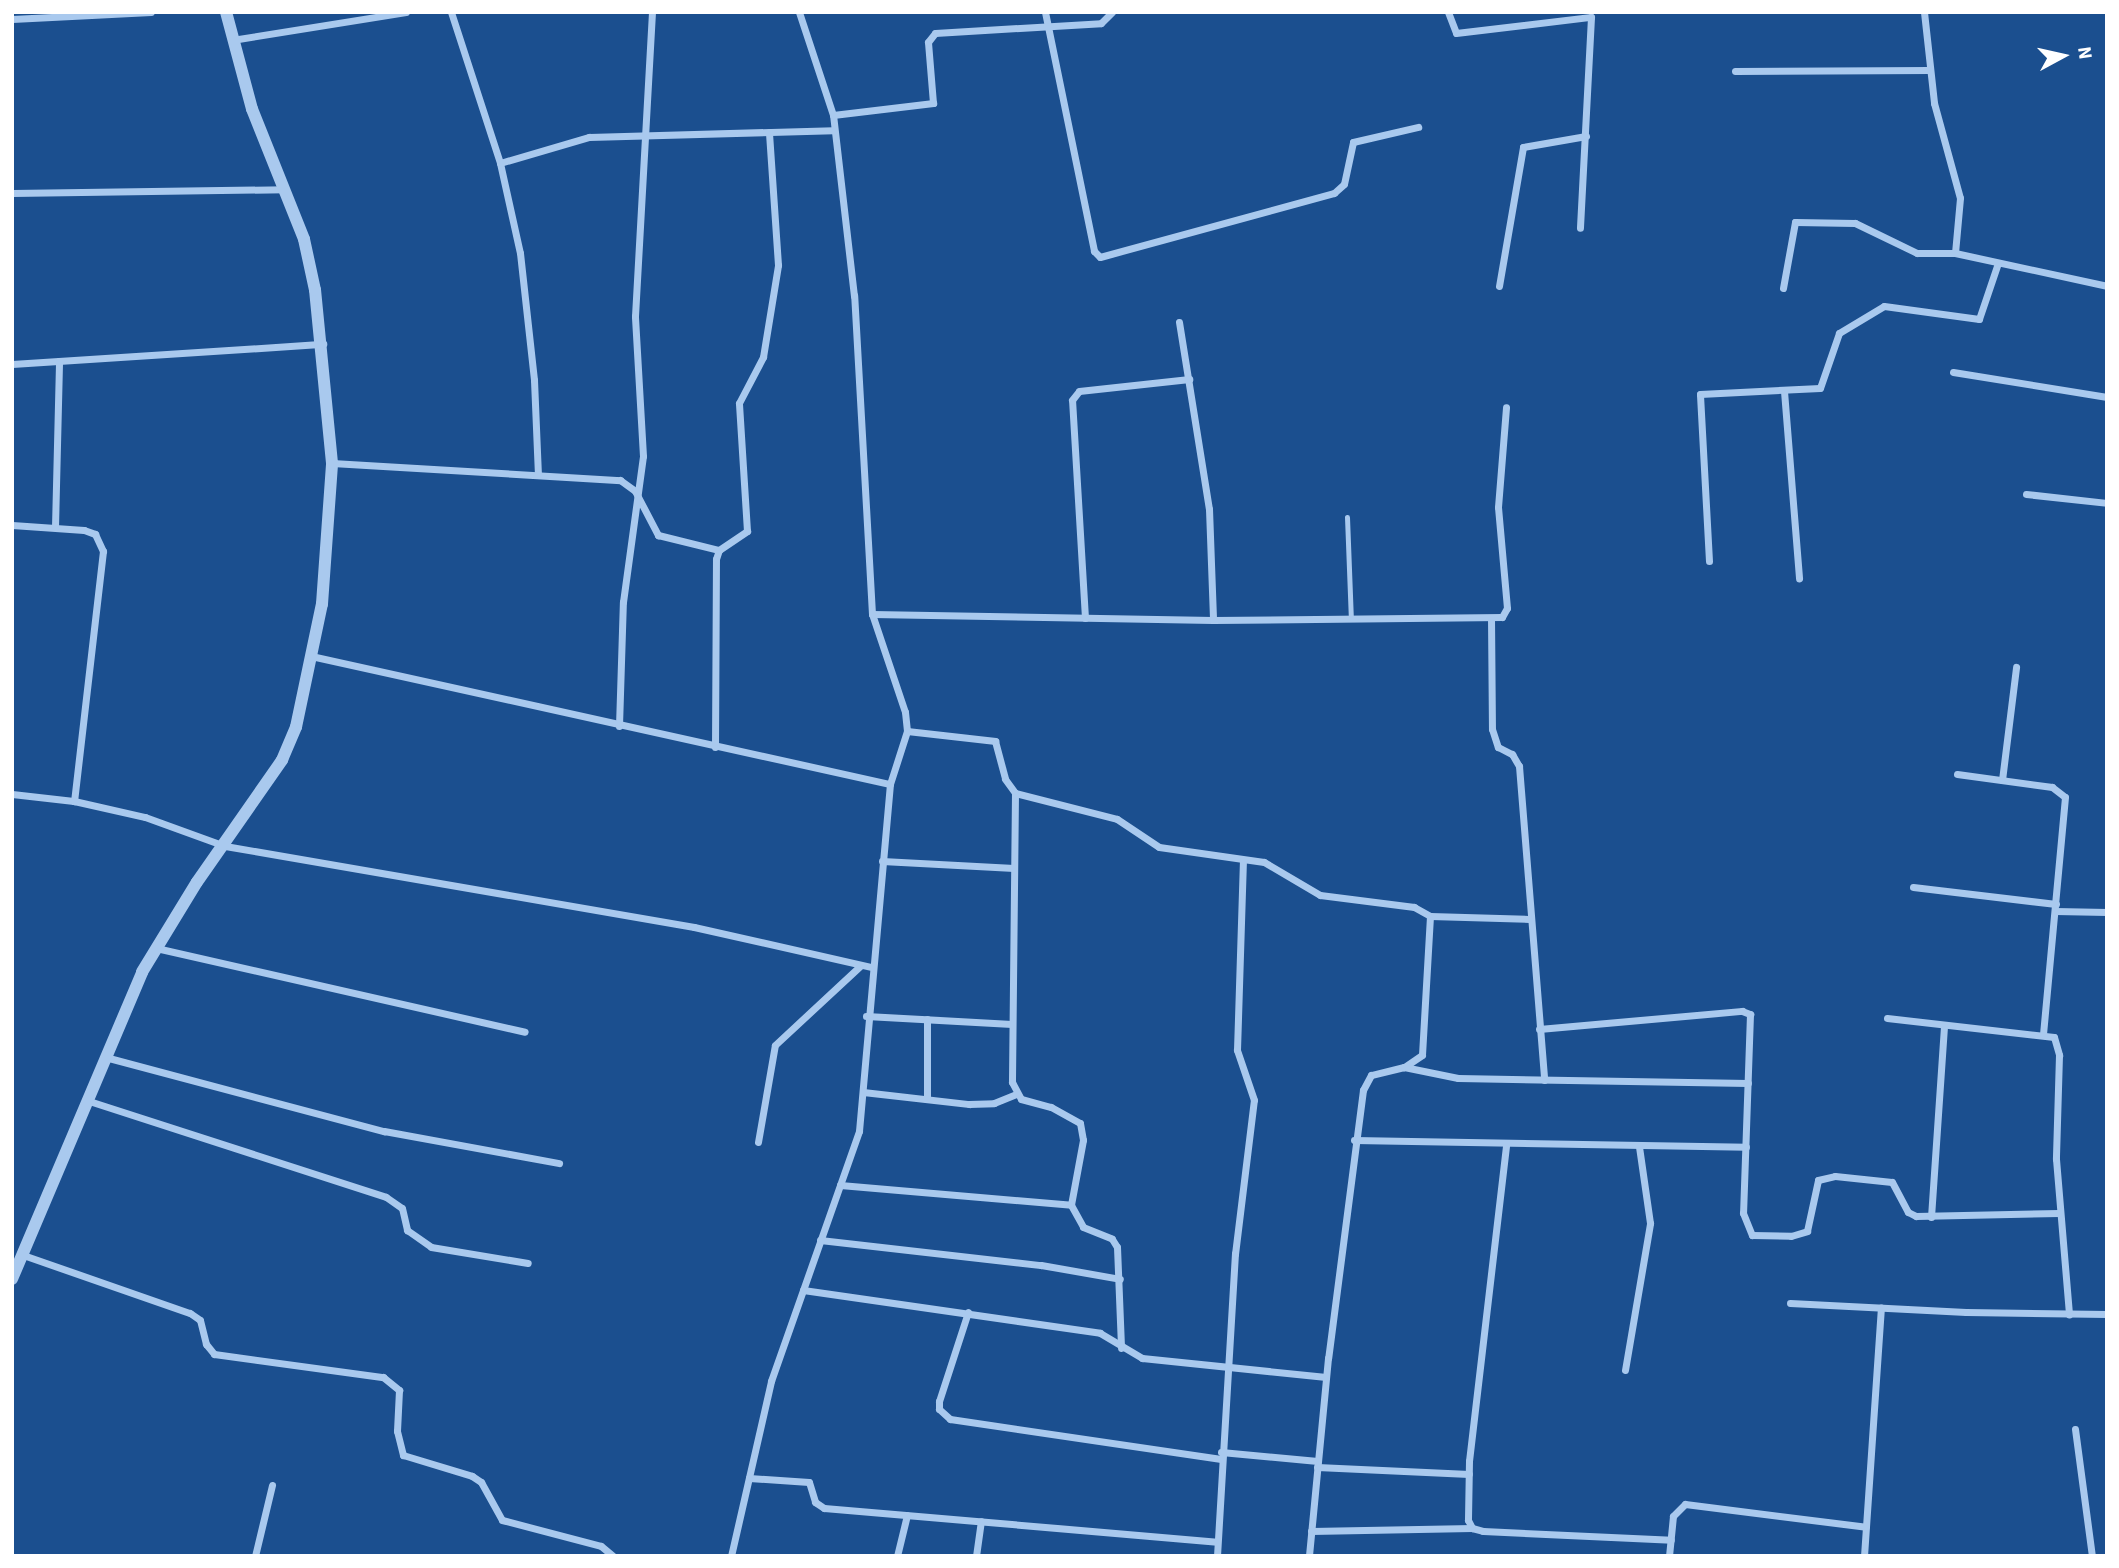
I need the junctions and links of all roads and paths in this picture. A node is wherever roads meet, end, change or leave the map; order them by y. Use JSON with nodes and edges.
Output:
{"nodes":[{"id":1,"x":151,"y":12,"type":"edge"},
{"id":2,"x":226,"y":12,"type":"edge"},
{"id":3,"x":406,"y":12,"type":"edge"},
{"id":4,"x":451,"y":12,"type":"edge"},
{"id":5,"x":652,"y":12,"type":"edge"},
{"id":6,"x":799,"y":12,"type":"edge"},
{"id":7,"x":1045,"y":12,"type":"edge"},
{"id":8,"x":1112,"y":12,"type":"edge"},
{"id":9,"x":1448,"y":12,"type":"edge"},
{"id":10,"x":1924,"y":12,"type":"edge"},
{"id":11,"x":12,"y":19,"type":"edge"},
{"id":12,"x":1045,"y":25,"type":"junction"},
{"id":13,"x":232,"y":40,"type":"junction"},
{"id":14,"x":1930,"y":70,"type":"junction"},
{"id":15,"x":1735,"y":71,"type":"dead end"},
{"id":16,"x":833,"y":115,"type":"junction"},
{"id":17,"x":1418,"y":127,"type":"dead end"},
{"id":18,"x":833,"y":130,"type":"junction"},
{"id":19,"x":643,"y":132,"type":"junction"},
{"id":20,"x":769,"y":132,"type":"junction"},
{"id":21,"x":1586,"y":136,"type":"junction"},
{"id":22,"x":500,"y":163,"type":"junction"},
{"id":23,"x":286,"y":189,"type":"junction"},
{"id":24,"x":12,"y":193,"type":"edge"},
{"id":25,"x":1580,"y":228,"type":"dead end"},
{"id":26,"x":1955,"y":253,"type":"junction"},
{"id":27,"x":1998,"y":263,"type":"junction"},
{"id":28,"x":1499,"y":286,"type":"dead end"},
{"id":29,"x":2107,"y":286,"type":"edge"},
{"id":30,"x":1783,"y":288,"type":"dead end"},
{"id":31,"x":1179,"y":322,"type":"dead end"},
{"id":32,"x":323,"y":344,"type":"junction"},
{"id":33,"x":60,"y":361,"type":"junction"},
{"id":34,"x":12,"y":364,"type":"edge"},
{"id":35,"x":1953,"y":372,"type":"dead end"},
{"id":36,"x":1189,"y":379,"type":"junction"},
{"id":37,"x":1784,"y":391,"type":"junction"},
{"id":38,"x":2107,"y":397,"type":"edge"},
{"id":39,"x":1506,"y":407,"type":"dead end"},
{"id":40,"x":332,"y":463,"type":"junction"},
{"id":41,"x":538,"y":475,"type":"junction"},
{"id":42,"x":635,"y":491,"type":"junction"},
{"id":43,"x":2026,"y":494,"type":"dead end"},
{"id":44,"x":2107,"y":503,"type":"edge"},
{"id":45,"x":1348,"y":517,"type":"dead end"},
{"id":46,"x":12,"y":525,"type":"edge"},
{"id":47,"x":55,"y":527,"type":"junction"},
{"id":48,"x":719,"y":550,"type":"junction"},
{"id":49,"x":1709,"y":561,"type":"dead end"},
{"id":50,"x":1799,"y":578,"type":"dead end"},
{"id":51,"x":873,"y":614,"type":"junction"},
{"id":52,"x":1085,"y":618,"type":"junction"},
{"id":53,"x":1492,"y":618,"type":"junction"},
{"id":54,"x":1351,"y":619,"type":"junction"},
{"id":55,"x":1213,"y":620,"type":"junction"},
{"id":56,"x":311,"y":656,"type":"junction"},
{"id":57,"x":2015,"y":667,"type":"dead end"},
{"id":58,"x":619,"y":726,"type":"junction"},
{"id":59,"x":907,"y":731,"type":"junction"},
{"id":60,"x":715,"y":747,"type":"junction"},
{"id":61,"x":1957,"y":774,"type":"dead end"},
{"id":62,"x":2002,"y":780,"type":"junction"},
{"id":63,"x":890,"y":784,"type":"junction"},
{"id":64,"x":1015,"y":793,"type":"junction"},
{"id":65,"x":12,"y":794,"type":"edge"},
{"id":66,"x":74,"y":801,"type":"junction"},
{"id":67,"x":225,"y":846,"type":"junction"},
{"id":68,"x":1242,"y":860,"type":"junction"},
{"id":69,"x":882,"y":861,"type":"junction"},
{"id":70,"x":1014,"y":868,"type":"junction"},
{"id":71,"x":1913,"y":887,"type":"dead end"},
{"id":72,"x":2055,"y":908,"type":"junction"},
{"id":73,"x":2107,"y":912,"type":"edge"},
{"id":74,"x":1430,"y":916,"type":"junction"},
{"id":75,"x":1529,"y":919,"type":"junction"},
{"id":76,"x":156,"y":948,"type":"junction"},
{"id":77,"x":861,"y":965,"type":"junction"},
{"id":78,"x":871,"y":967,"type":"junction"},
{"id":79,"x":866,"y":1016,"type":"junction"},
{"id":80,"x":1887,"y":1018,"type":"dead end"},
{"id":81,"x":927,"y":1019,"type":"junction"},
{"id":82,"x":1012,"y":1024,"type":"junction"},
{"id":83,"x":1944,"y":1026,"type":"junction"},
{"id":84,"x":1539,"y":1029,"type":"junction"},
{"id":85,"x":525,"y":1032,"type":"dead end"},
{"id":86,"x":2043,"y":1033,"type":"junction"},
{"id":87,"x":105,"y":1057,"type":"junction"},
{"id":88,"x":1404,"y":1067,"type":"junction"},
{"id":89,"x":1544,"y":1080,"type":"junction"},
{"id":90,"x":1748,"y":1083,"type":"junction"},
{"id":91,"x":863,"y":1092,"type":"junction"},
{"id":92,"x":1016,"y":1094,"type":"junction"},
{"id":93,"x":927,"y":1099,"type":"junction"},
{"id":94,"x":89,"y":1101,"type":"junction"},
{"id":95,"x":1354,"y":1140,"type":"junction"},
{"id":96,"x":758,"y":1142,"type":"dead end"},
{"id":97,"x":1506,"y":1146,"type":"junction"},
{"id":98,"x":1639,"y":1147,"type":"junction"},
{"id":99,"x":1746,"y":1147,"type":"junction"},
{"id":100,"x":559,"y":1163,"type":"dead end"},
{"id":101,"x":840,"y":1185,"type":"junction"},
{"id":102,"x":1071,"y":1205,"type":"junction"},
{"id":103,"x":2059,"y":1213,"type":"junction"},
{"id":104,"x":1931,"y":1217,"type":"junction"},
{"id":105,"x":820,"y":1240,"type":"junction"},
{"id":106,"x":23,"y":1255,"type":"junction"},
{"id":107,"x":528,"y":1263,"type":"dead end"},
{"id":108,"x":12,"y":1279,"type":"edge"},
{"id":109,"x":1120,"y":1279,"type":"junction"},
{"id":110,"x":803,"y":1290,"type":"junction"},
{"id":111,"x":1790,"y":1303,"type":"dead end"},
{"id":112,"x":1881,"y":1308,"type":"junction"},
{"id":113,"x":968,"y":1312,"type":"junction"},
{"id":114,"x":2069,"y":1314,"type":"junction"},
{"id":115,"x":2107,"y":1314,"type":"edge"},
{"id":116,"x":1122,"y":1348,"type":"junction"},
{"id":117,"x":1226,"y":1367,"type":"junction"},
{"id":118,"x":1625,"y":1370,"type":"dead end"},
{"id":119,"x":1326,"y":1377,"type":"junction"},
{"id":120,"x":2075,"y":1429,"type":"dead end"},
{"id":121,"x":1221,"y":1455,"type":"junction"},
{"id":122,"x":1318,"y":1464,"type":"junction"},
{"id":123,"x":1469,"y":1474,"type":"junction"},
{"id":124,"x":749,"y":1478,"type":"junction"},
{"id":125,"x":272,"y":1485,"type":"dead end"},
{"id":126,"x":907,"y":1516,"type":"junction"},
{"id":127,"x":981,"y":1521,"type":"junction"},
{"id":128,"x":1866,"y":1527,"type":"junction"},
{"id":129,"x":1472,"y":1528,"type":"junction"},
{"id":130,"x":1311,"y":1531,"type":"junction"},
{"id":131,"x":1671,"y":1540,"type":"junction"},
{"id":132,"x":1217,"y":1542,"type":"junction"},
{"id":133,"x":255,"y":1556,"type":"edge"},
{"id":134,"x":613,"y":1556,"type":"edge"},
{"id":135,"x":731,"y":1556,"type":"edge"},
{"id":136,"x":897,"y":1556,"type":"edge"},
{"id":137,"x":976,"y":1556,"type":"edge"},
{"id":138,"x":1217,"y":1556,"type":"edge"},
{"id":139,"x":1309,"y":1556,"type":"edge"},
{"id":140,"x":1669,"y":1556,"type":"edge"},
{"id":141,"x":1864,"y":1556,"type":"edge"},
{"id":142,"x":2092,"y":1556,"type":"edge"}],
"edges":[{"from":1,"to":11,"type":"street"},
{"from":2,"to":13,"type":"street"},
{"from":3,"to":13,"type":"street"},
{"from":4,"to":22,"type":"street"},
{"from":5,"to":19,"type":"street"},
{"from":6,"to":16,"type":"street"},
{"from":7,"to":12,"type":"street"},
{"from":8,"to":12,"type":"street"},
{"from":9,"to":21,"type":"street"},
{"from":10,"to":14,"type":"street"},
{"from":12,"to":16,"type":"street"},
{"from":12,"to":17,"type":"street"},
{"from":13,"to":23,"type":"street"},
{"from":14,"to":15,"type":"street"},
{"from":14,"to":26,"type":"street"},
{"from":16,"to":18,"type":"street"},
{"from":18,"to":20,"type":"street"},
{"from":18,"to":51,"type":"street"},
{"from":19,"to":20,"type":"street"},
{"from":19,"to":22,"type":"street"},
{"from":19,"to":42,"type":"street"},
{"from":20,"to":48,"type":"street"},
{"from":21,"to":25,"type":"street"},
{"from":21,"to":28,"type":"street"},
{"from":22,"to":41,"type":"street"},
{"from":23,"to":24,"type":"street"},
{"from":23,"to":32,"type":"street"},
{"from":26,"to":27,"type":"street"},
{"from":26,"to":30,"type":"street"},
{"from":27,"to":29,"type":"street"},
{"from":27,"to":37,"type":"street"},
{"from":31,"to":36,"type":"street"},
{"from":32,"to":33,"type":"street"},
{"from":32,"to":40,"type":"street"},
{"from":33,"to":34,"type":"street"},
{"from":33,"to":47,"type":"street"},
{"from":35,"to":38,"type":"street"},
{"from":36,"to":52,"type":"street"},
{"from":36,"to":55,"type":"street"},
{"from":37,"to":49,"type":"street"},
{"from":37,"to":50,"type":"street"},
{"from":39,"to":53,"type":"street"},
{"from":40,"to":41,"type":"street"},
{"from":40,"to":56,"type":"street"},
{"from":41,"to":42,"type":"street"},
{"from":42,"to":48,"type":"street"},
{"from":42,"to":58,"type":"street"},
{"from":43,"to":44,"type":"street"},
{"from":45,"to":54,"type":"lane"},
{"from":46,"to":47,"type":"street"},
{"from":47,"to":66,"type":"street"},
{"from":48,"to":60,"type":"street"},
{"from":51,"to":52,"type":"street"},
{"from":51,"to":59,"type":"street"},
{"from":52,"to":55,"type":"street"},
{"from":53,"to":54,"type":"street"},
{"from":53,"to":75,"type":"street"},
{"from":54,"to":55,"type":"street"},
{"from":56,"to":58,"type":"street"},
{"from":56,"to":67,"type":"street"},
{"from":57,"to":62,"type":"street"},
{"from":58,"to":60,"type":"street"},
{"from":59,"to":63,"type":"street"},
{"from":59,"to":64,"type":"street"},
{"from":60,"to":63,"type":"street"},
{"from":61,"to":62,"type":"street"},
{"from":62,"to":72,"type":"street"},
{"from":63,"to":69,"type":"street"},
{"from":64,"to":68,"type":"street"},
{"from":64,"to":70,"type":"street"},
{"from":65,"to":66,"type":"street"},
{"from":66,"to":67,"type":"street"},
{"from":67,"to":76,"type":"street"},
{"from":67,"to":77,"type":"street"},
{"from":68,"to":74,"type":"street"},
{"from":68,"to":117,"type":"street"},
{"from":69,"to":70,"type":"street"},
{"from":69,"to":78,"type":"street"},
{"from":70,"to":82,"type":"street"},
{"from":71,"to":72,"type":"street"},
{"from":72,"to":73,"type":"street"},
{"from":72,"to":86,"type":"street"},
{"from":74,"to":75,"type":"street"},
{"from":74,"to":88,"type":"street"},
{"from":75,"to":84,"type":"street"},
{"from":76,"to":85,"type":"street"},
{"from":76,"to":87,"type":"street"},
{"from":77,"to":78,"type":"street"},
{"from":77,"to":96,"type":"street"},
{"from":78,"to":79,"type":"street"},
{"from":79,"to":81,"type":"street"},
{"from":79,"to":91,"type":"street"},
{"from":80,"to":83,"type":"street"},
{"from":81,"to":82,"type":"street"},
{"from":81,"to":93,"type":"street"},
{"from":82,"to":92,"type":"street"},
{"from":83,"to":86,"type":"street"},
{"from":83,"to":104,"type":"street"},
{"from":84,"to":89,"type":"street"},
{"from":84,"to":90,"type":"street"},
{"from":86,"to":103,"type":"street"},
{"from":87,"to":94,"type":"street"},
{"from":87,"to":100,"type":"street"},
{"from":88,"to":89,"type":"street"},
{"from":88,"to":95,"type":"street"},
{"from":89,"to":90,"type":"street"},
{"from":90,"to":99,"type":"street"},
{"from":91,"to":93,"type":"street"},
{"from":91,"to":101,"type":"street"},
{"from":92,"to":93,"type":"street"},
{"from":92,"to":102,"type":"street"},
{"from":94,"to":106,"type":"street"},
{"from":94,"to":107,"type":"street"},
{"from":95,"to":97,"type":"street"},
{"from":95,"to":119,"type":"street"},
{"from":97,"to":98,"type":"street"},
{"from":97,"to":123,"type":"street"},
{"from":98,"to":99,"type":"street"},
{"from":98,"to":118,"type":"street"},
{"from":99,"to":104,"type":"street"},
{"from":101,"to":102,"type":"street"},
{"from":101,"to":105,"type":"street"},
{"from":102,"to":109,"type":"street"},
{"from":103,"to":104,"type":"street"},
{"from":103,"to":114,"type":"street"},
{"from":105,"to":109,"type":"street"},
{"from":105,"to":110,"type":"street"},
{"from":106,"to":108,"type":"street"},
{"from":106,"to":134,"type":"street"},
{"from":109,"to":116,"type":"street"},
{"from":110,"to":113,"type":"street"},
{"from":110,"to":124,"type":"street"},
{"from":111,"to":112,"type":"street"},
{"from":112,"to":114,"type":"street"},
{"from":112,"to":128,"type":"street"},
{"from":113,"to":116,"type":"street"},
{"from":113,"to":121,"type":"street"},
{"from":114,"to":115,"type":"street"},
{"from":116,"to":117,"type":"street"},
{"from":117,"to":119,"type":"street"},
{"from":117,"to":121,"type":"street"},
{"from":119,"to":122,"type":"street"},
{"from":120,"to":142,"type":"street"},
{"from":121,"to":122,"type":"street"},
{"from":121,"to":132,"type":"street"},
{"from":122,"to":123,"type":"street"},
{"from":122,"to":130,"type":"street"},
{"from":123,"to":129,"type":"street"},
{"from":124,"to":126,"type":"street"},
{"from":124,"to":135,"type":"street"},
{"from":125,"to":133,"type":"street"},
{"from":126,"to":127,"type":"street"},
{"from":126,"to":136,"type":"street"},
{"from":127,"to":132,"type":"street"},
{"from":127,"to":137,"type":"street"},
{"from":128,"to":131,"type":"street"},
{"from":128,"to":141,"type":"street"},
{"from":129,"to":130,"type":"street"},
{"from":129,"to":131,"type":"street"},
{"from":130,"to":139,"type":"street"},
{"from":131,"to":140,"type":"street"},
{"from":132,"to":138,"type":"street"}]}
